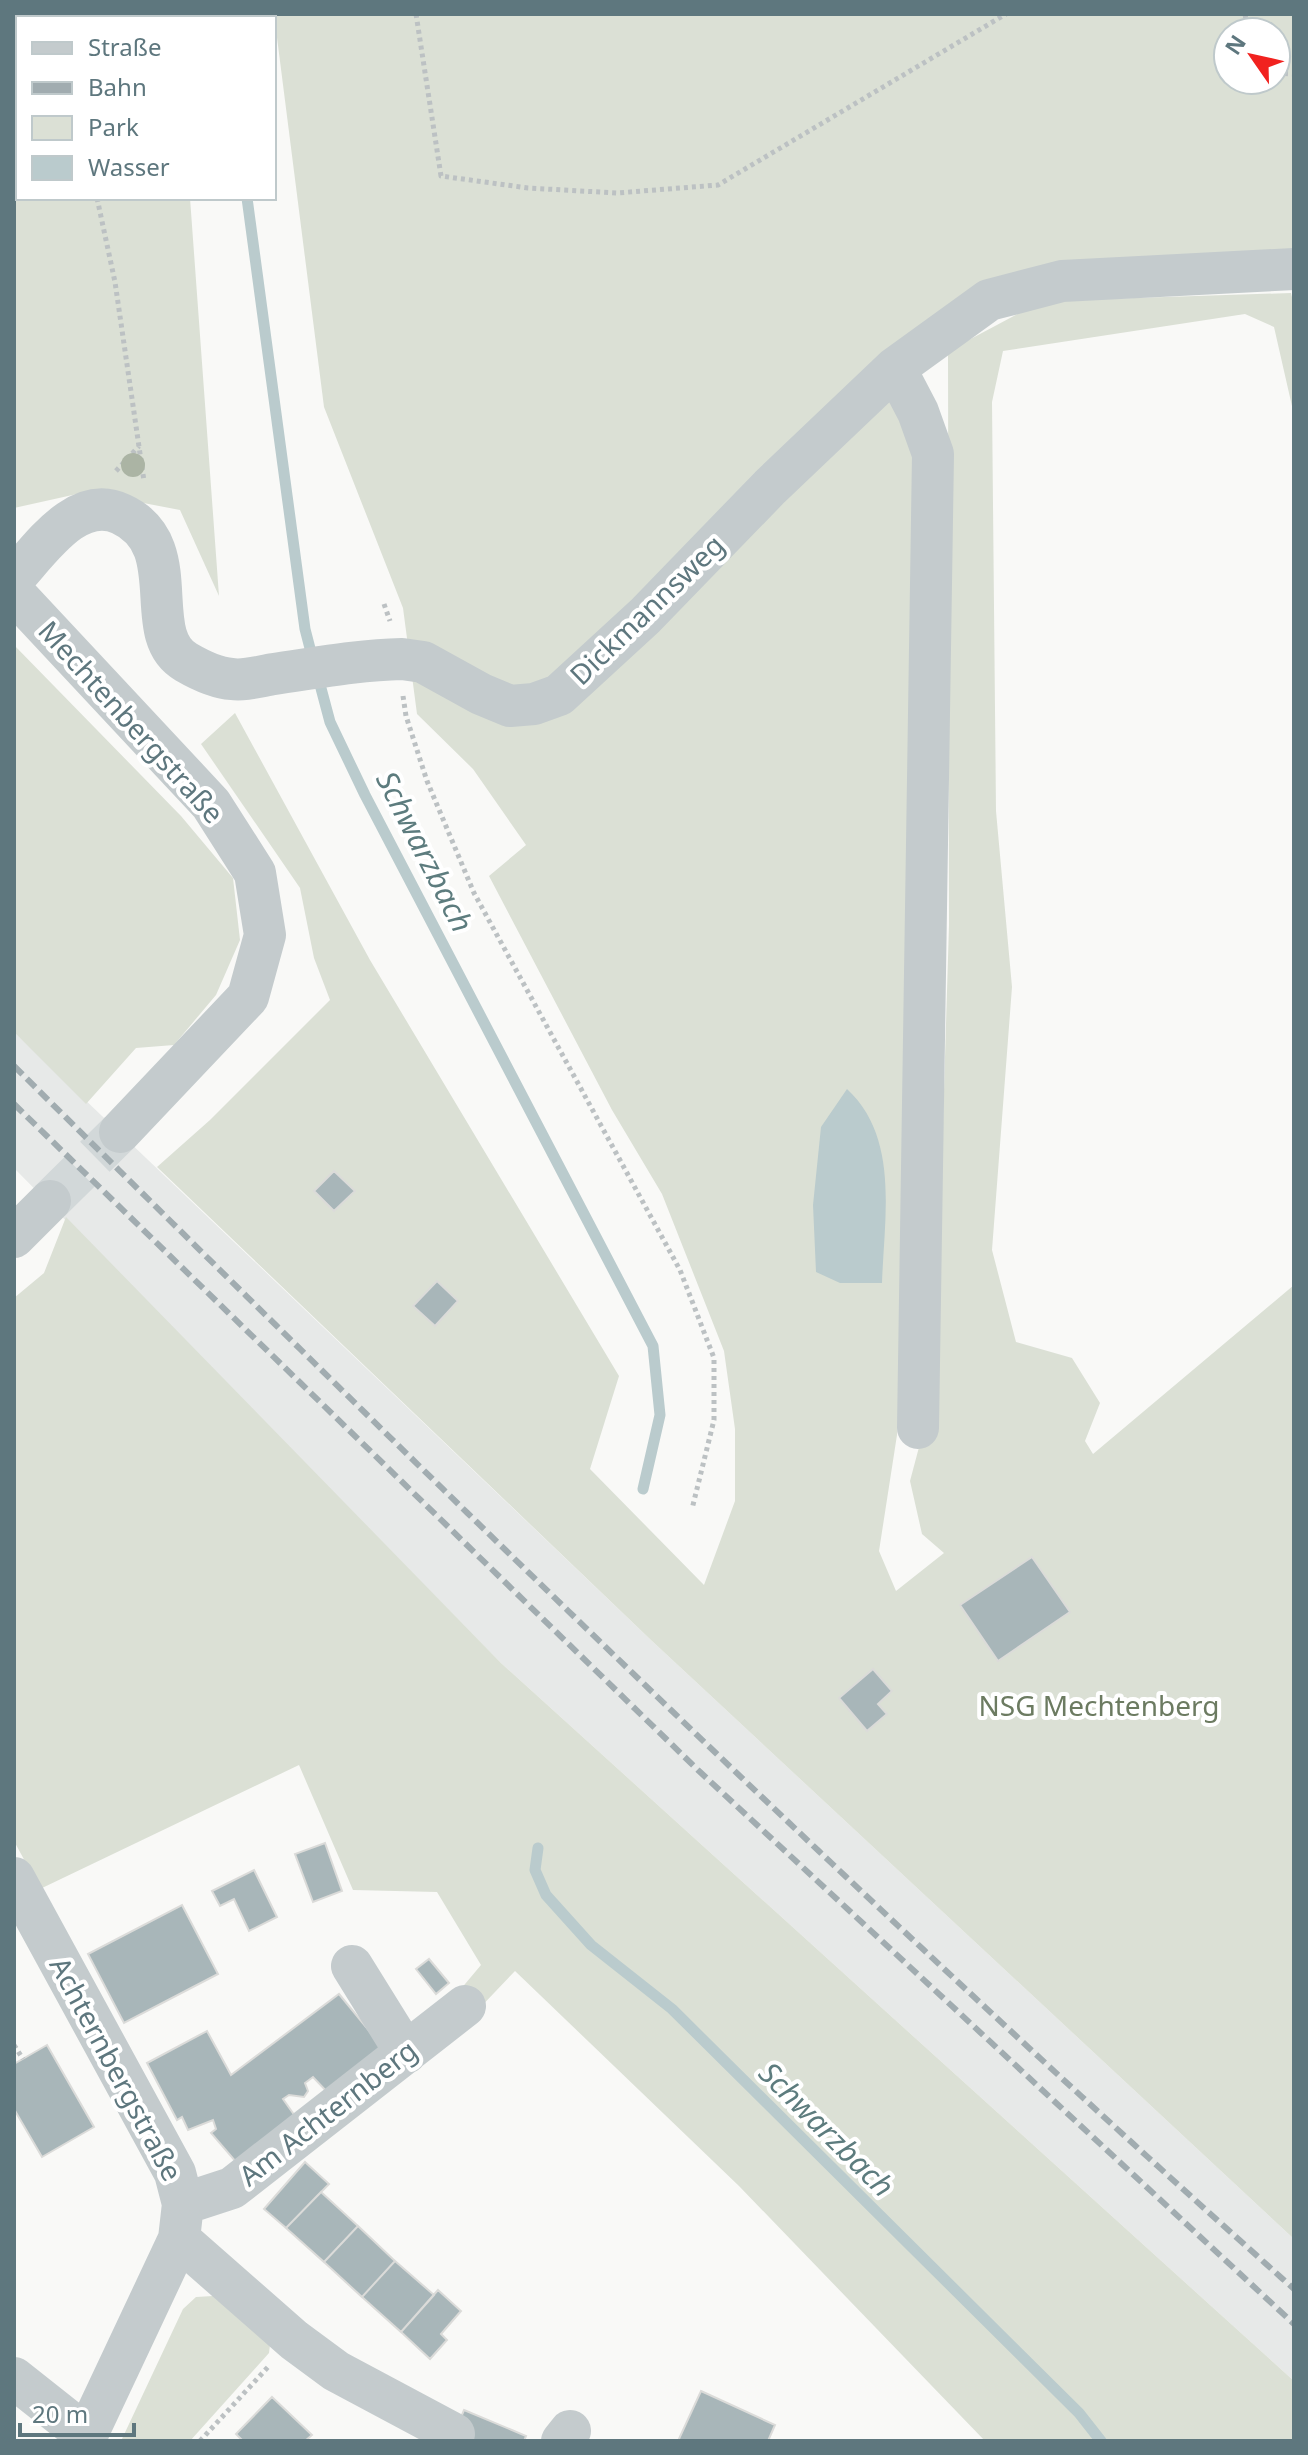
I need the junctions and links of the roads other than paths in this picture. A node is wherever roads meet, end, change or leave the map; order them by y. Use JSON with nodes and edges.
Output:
{"nodes":[{"id":1,"x":1294,"y":269,"type":"edge"},
{"id":2,"x":895,"y":368,"type":"junction"},
{"id":3,"x":14,"y":578,"type":"edge"},
{"id":4,"x":14,"y":593,"type":"edge"},
{"id":5,"x":120,"y":1132,"type":"tunnel mouth"},
{"id":6,"x":50,"y":1201,"type":"tunnel mouth"},
{"id":7,"x":14,"y":1237,"type":"edge"},
{"id":8,"x":918,"y":1428,"type":"dead end"},
{"id":9,"x":14,"y":1878,"type":"edge"},
{"id":10,"x":352,"y":1966,"type":"dead end"},
{"id":11,"x":465,"y":2006,"type":"dead end"},
{"id":12,"x":406,"y":2053,"type":"junction"},
{"id":13,"x":181,"y":2221,"type":"junction"},
{"id":14,"x":14,"y":2378,"type":"edge"},
{"id":15,"x":454,"y":2434,"type":"dead end"},
{"id":16,"x":85,"y":2438,"type":"edge"}],
"edges":[{"from":1,"to":2,"type":"street","name":"Dickmannsweg"},
{"from":2,"to":3,"type":"street","name":"Dickmannsweg"},
{"from":2,"to":8,"type":"street"},
{"from":4,"to":5,"type":"street","name":"Mechtenbergstraße"},
{"from":6,"to":7,"type":"street"},
{"from":9,"to":13,"type":"street","name":"Achternbergstraße"},
{"from":10,"to":12,"type":"street"},
{"from":11,"to":12,"type":"street","name":"Am Achternberg"},
{"from":12,"to":13,"type":"street","name":"Am Achternberg"},
{"from":13,"to":15,"type":"street"},
{"from":13,"to":16,"type":"street"},
{"from":14,"to":16,"type":"street"}]}
